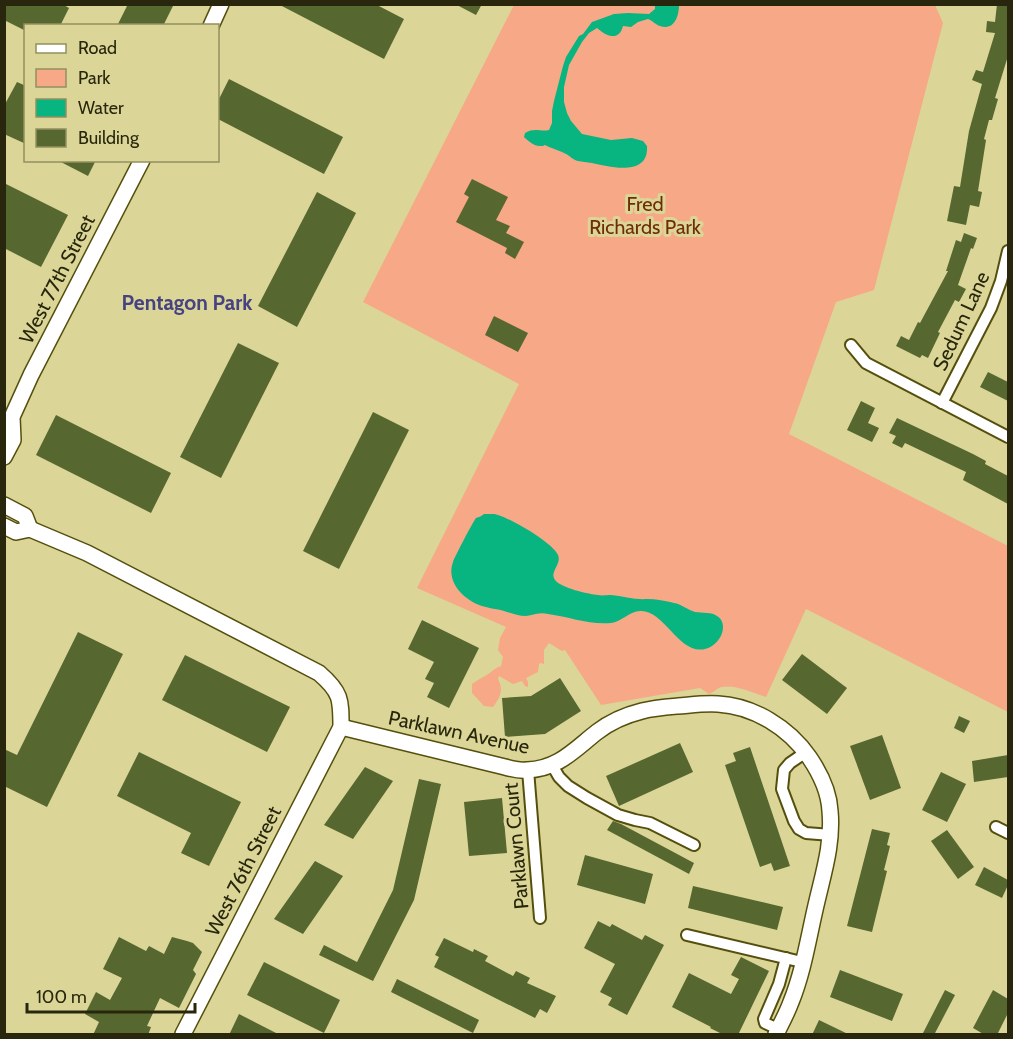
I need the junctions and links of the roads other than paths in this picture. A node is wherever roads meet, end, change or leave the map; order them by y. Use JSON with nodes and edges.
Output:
{"nodes":[{"id":1,"x":221,"y":4,"type":"edge"},
{"id":2,"x":212,"y":24,"type":"edge"},
{"id":3,"x":141,"y":162,"type":"edge"},
{"id":4,"x":1008,"y":251,"type":"edge"},
{"id":5,"x":851,"y":345,"type":"dead end"},
{"id":6,"x":942,"y":403,"type":"junction"},
{"id":7,"x":8,"y":420,"type":"edge"},
{"id":8,"x":1008,"y":437,"type":"edge"},
{"id":9,"x":4,"y":457,"type":"edge"},
{"id":10,"x":4,"y":505,"type":"edge"},
{"id":11,"x":4,"y":526,"type":"edge"},
{"id":12,"x":30,"y":529,"type":"junction"},
{"id":13,"x":341,"y":728,"type":"junction"},
{"id":14,"x":806,"y":752,"type":"junction"},
{"id":15,"x":552,"y":765,"type":"junction"},
{"id":16,"x":528,"y":770,"type":"junction"},
{"id":17,"x":996,"y":827,"type":"dead end"},
{"id":18,"x":1008,"y":833,"type":"edge"},
{"id":19,"x":831,"y":835,"type":"junction"},
{"id":20,"x":694,"y":845,"type":"dead end"},
{"id":21,"x":540,"y":918,"type":"dead end"},
{"id":22,"x":687,"y":935,"type":"dead end"},
{"id":23,"x":786,"y":958,"type":"junction"},
{"id":24,"x":802,"y":962,"type":"junction"},
{"id":25,"x":777,"y":1032,"type":"edge"},
{"id":26,"x":183,"y":1035,"type":"edge"}],
"edges":[{"from":1,"to":2,"type":"street"},
{"from":3,"to":7,"type":"street","name":"West 77th Street"},
{"from":4,"to":6,"type":"street","name":"Sedum Lane"},
{"from":5,"to":6,"type":"street"},
{"from":6,"to":8,"type":"street"},
{"from":7,"to":9,"type":"street","name":"West 77th Street"},
{"from":10,"to":12,"type":"street"},
{"from":11,"to":12,"type":"street"},
{"from":12,"to":13,"type":"street"},
{"from":13,"to":16,"type":"street","name":"Parklawn Avenue"},
{"from":13,"to":26,"type":"street","name":"West 76th Street"},
{"from":14,"to":15,"type":"street","name":"Parklawn Avenue"},
{"from":14,"to":19,"type":"street","name":"Parklawn Avenue"},
{"from":14,"to":19,"type":"street"},
{"from":15,"to":16,"type":"street","name":"Parklawn Avenue"},
{"from":15,"to":20,"type":"street"},
{"from":16,"to":21,"type":"street","name":"Parklawn Court"},
{"from":17,"to":18,"type":"street"},
{"from":19,"to":24,"type":"street","name":"Parklawn Avenue"},
{"from":22,"to":23,"type":"street"},
{"from":23,"to":24,"type":"street"},
{"from":23,"to":25,"type":"street"},
{"from":24,"to":25,"type":"street","name":"Parklawn Avenue"}]}
